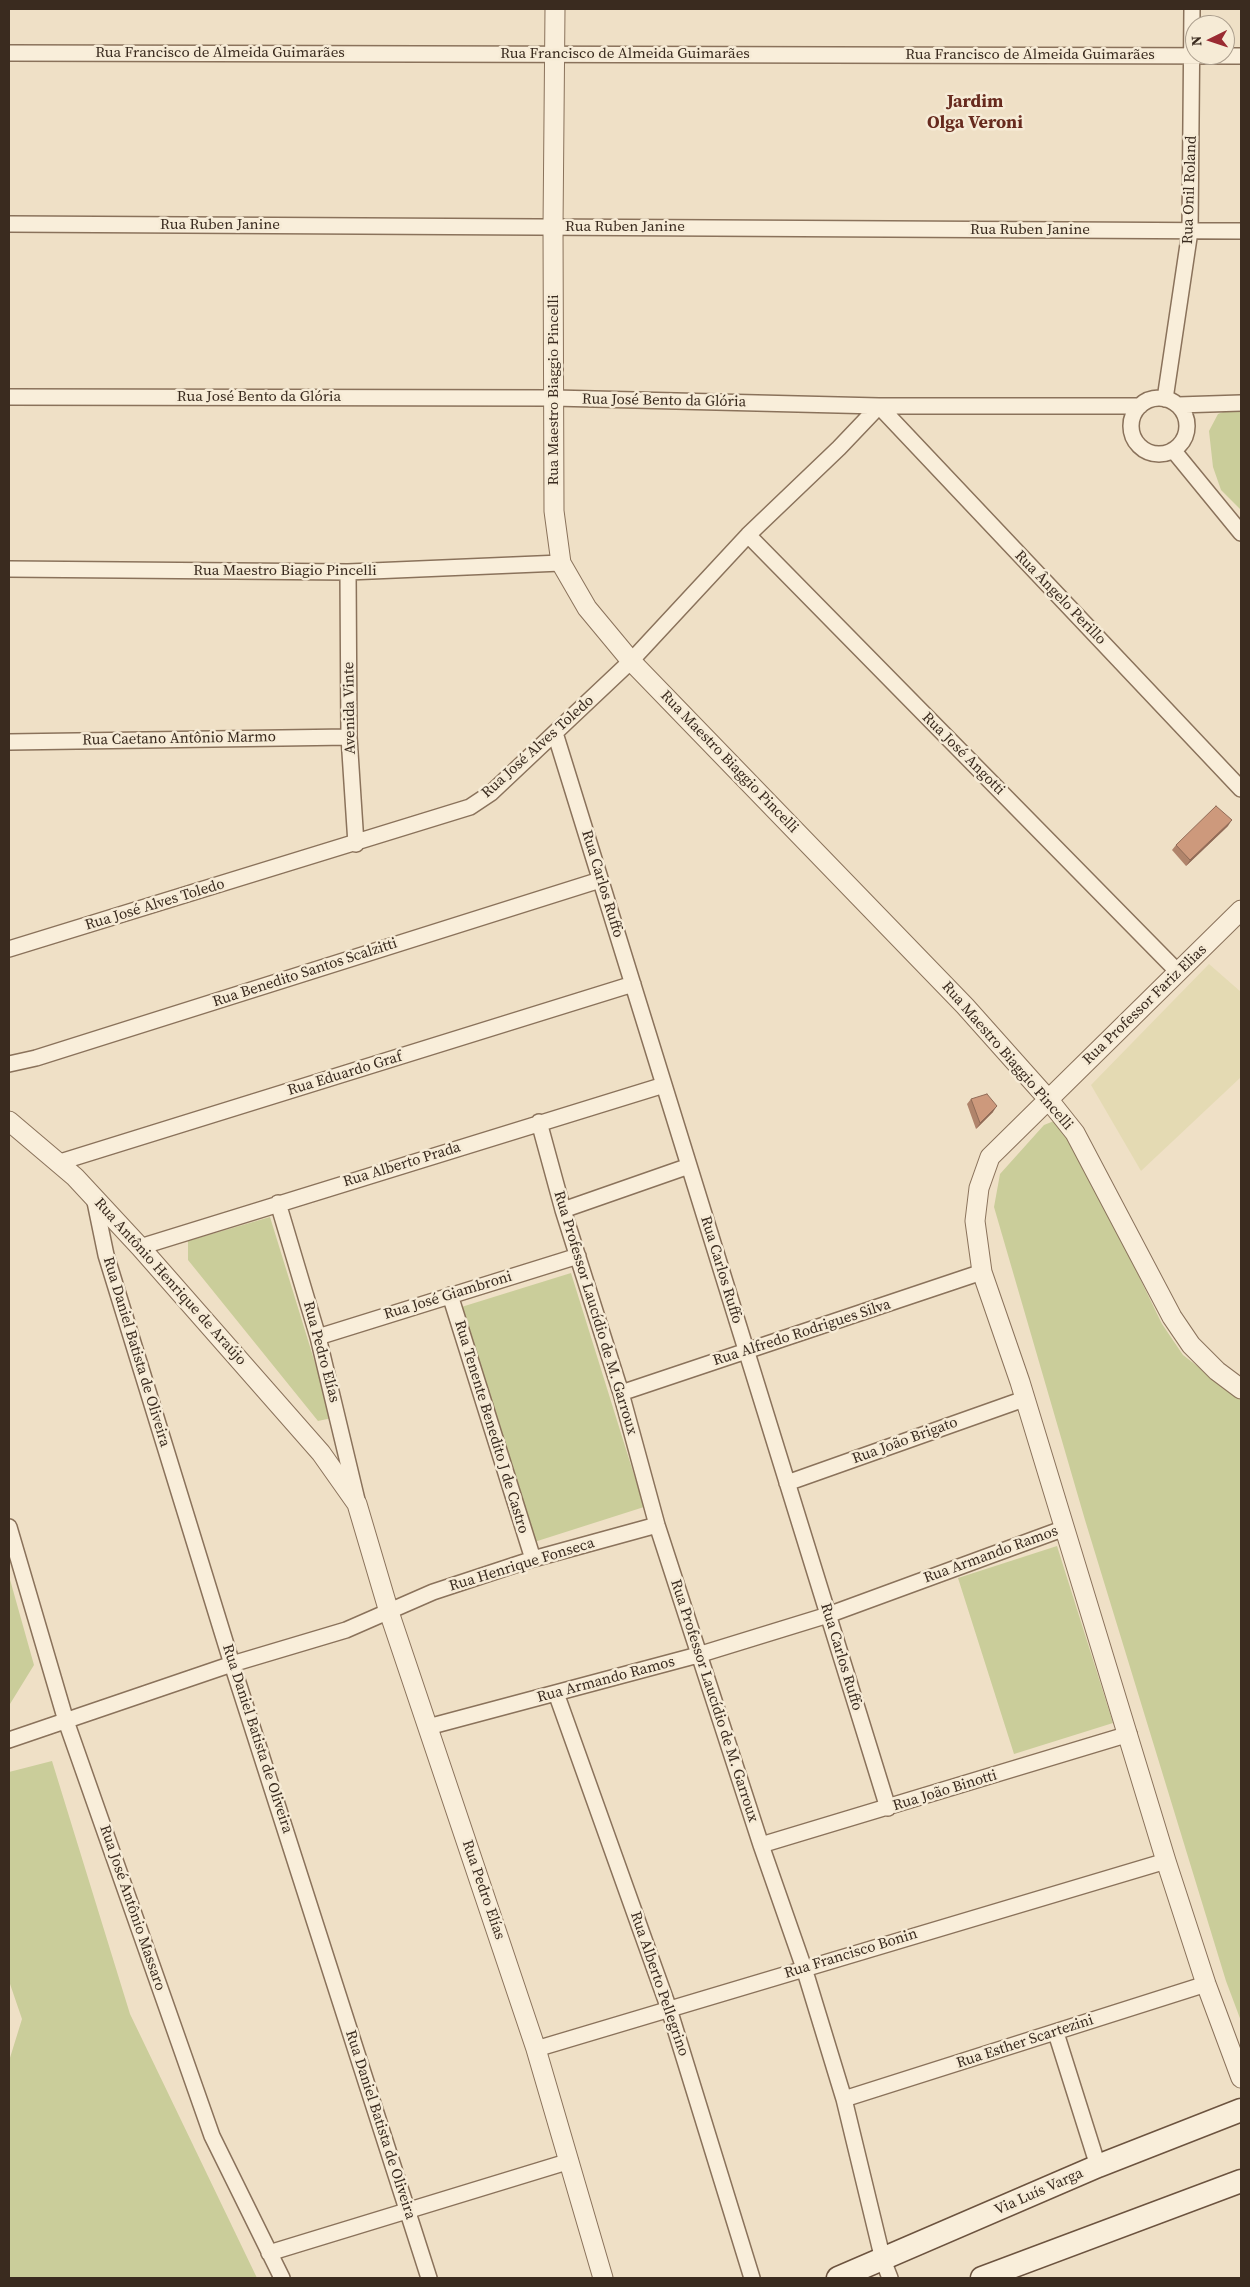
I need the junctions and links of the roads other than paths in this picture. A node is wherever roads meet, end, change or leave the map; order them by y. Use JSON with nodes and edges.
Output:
{"nodes":[{"id":1,"x":555,"y":9,"type":"edge"},
{"id":2,"x":9,"y":53,"type":"edge"},
{"id":3,"x":555,"y":54,"type":"junction"},
{"id":4,"x":1185,"y":55,"type":"edge"},
{"id":5,"x":1193,"y":65,"type":"edge"},
{"id":6,"x":9,"y":224,"type":"edge"},
{"id":7,"x":553,"y":227,"type":"junction"},
{"id":8,"x":1190,"y":231,"type":"junction"},
{"id":9,"x":1241,"y":231,"type":"edge"},
{"id":10,"x":9,"y":397,"type":"edge"},
{"id":11,"x":554,"y":398,"type":"junction"},
{"id":12,"x":1171,"y":402,"type":"junction"},
{"id":13,"x":1241,"y":403,"type":"edge"},
{"id":14,"x":879,"y":406,"type":"junction"},
{"id":15,"x":1140,"y":406,"type":"junction"},
{"id":16,"x":1173,"y":450,"type":"junction"},
{"id":17,"x":1241,"y":533,"type":"edge"},
{"id":18,"x":748,"y":535,"type":"junction"},
{"id":19,"x":561,"y":563,"type":"junction"},
{"id":20,"x":9,"y":569,"type":"edge"},
{"id":21,"x":348,"y":572,"type":"junction"},
{"id":22,"x":631,"y":661,"type":"junction"},
{"id":23,"x":555,"y":733,"type":"junction"},
{"id":24,"x":349,"y":737,"type":"junction"},
{"id":25,"x":9,"y":742,"type":"edge"},
{"id":26,"x":1241,"y":789,"type":"edge"},
{"id":27,"x":356,"y":844,"type":"junction"},
{"id":28,"x":600,"y":880,"type":"junction"},
{"id":29,"x":1241,"y":910,"type":"edge"},
{"id":30,"x":9,"y":950,"type":"edge"},
{"id":31,"x":1178,"y":972,"type":"junction"},
{"id":32,"x":633,"y":984,"type":"junction"},
{"id":33,"x":9,"y":1064,"type":"edge"},
{"id":34,"x":664,"y":1085,"type":"junction"},
{"id":35,"x":1048,"y":1100,"type":"junction"},
{"id":36,"x":9,"y":1121,"type":"edge"},
{"id":37,"x":539,"y":1122,"type":"junction"},
{"id":38,"x":58,"y":1163,"type":"junction"},
{"id":39,"x":689,"y":1166,"type":"junction"},
{"id":40,"x":94,"y":1197,"type":"junction"},
{"id":41,"x":278,"y":1203,"type":"junction"},
{"id":42,"x":563,"y":1210,"type":"junction"},
{"id":43,"x":140,"y":1247,"type":"junction"},
{"id":44,"x":578,"y":1256,"type":"junction"},
{"id":45,"x":982,"y":1272,"type":"junction"},
{"id":46,"x":450,"y":1296,"type":"junction"},
{"id":47,"x":318,"y":1337,"type":"junction"},
{"id":48,"x":746,"y":1351,"type":"junction"},
{"id":49,"x":1241,"y":1389,"type":"edge"},
{"id":50,"x":621,"y":1393,"type":"junction"},
{"id":51,"x":1024,"y":1398,"type":"junction"},
{"id":52,"x":322,"y":1453,"type":"joint"},
{"id":53,"x":787,"y":1483,"type":"junction"},
{"id":54,"x":358,"y":1504,"type":"junction"},
{"id":55,"x":657,"y":1524,"type":"junction"},
{"id":56,"x":9,"y":1527,"type":"edge"},
{"id":57,"x":1065,"y":1528,"type":"junction"},
{"id":58,"x":533,"y":1559,"type":"junction"},
{"id":59,"x":389,"y":1612,"type":"junction"},
{"id":60,"x":828,"y":1615,"type":"junction"},
{"id":61,"x":698,"y":1655,"type":"junction"},
{"id":62,"x":232,"y":1664,"type":"junction"},
{"id":63,"x":556,"y":1693,"type":"junction"},
{"id":64,"x":66,"y":1721,"type":"junction"},
{"id":65,"x":428,"y":1726,"type":"junction"},
{"id":66,"x":1129,"y":1734,"type":"junction"},
{"id":67,"x":9,"y":1740,"type":"edge"},
{"id":68,"x":888,"y":1808,"type":"junction"},
{"id":69,"x":761,"y":1845,"type":"junction"},
{"id":70,"x":1166,"y":1861,"type":"junction"},
{"id":71,"x":804,"y":1968,"type":"junction"},
{"id":72,"x":1206,"y":1984,"type":"junction"},
{"id":73,"x":669,"y":2009,"type":"junction"},
{"id":74,"x":1056,"y":2032,"type":"junction"},
{"id":75,"x":536,"y":2049,"type":"junction"},
{"id":76,"x":1241,"y":2078,"type":"edge"},
{"id":77,"x":844,"y":2099,"type":"junction"},
{"id":78,"x":1241,"y":2110,"type":"edge"},
{"id":79,"x":570,"y":2161,"type":"junction"},
{"id":80,"x":1098,"y":2166,"type":"junction"},
{"id":81,"x":1241,"y":2181,"type":"edge"},
{"id":82,"x":408,"y":2211,"type":"junction"},
{"id":83,"x":269,"y":2253,"type":"junction"},
{"id":84,"x":887,"y":2269,"type":"edge"},
{"id":85,"x":282,"y":2278,"type":"edge"},
{"id":86,"x":429,"y":2278,"type":"edge"},
{"id":87,"x":603,"y":2278,"type":"edge"},
{"id":88,"x":752,"y":2278,"type":"edge"},
{"id":89,"x":838,"y":2278,"type":"edge"},
{"id":90,"x":982,"y":2278,"type":"edge"}],
"edges":[{"from":1,"to":3,"type":"street","name":"Rua Maestro Biaggio Pincelli"},
{"from":2,"to":3,"type":"street","name":"Rua Francisco de Almeida Guimarães"},
{"from":3,"to":4,"type":"street","name":"Rua Francisco de Almeida Guimarães"},
{"from":3,"to":7,"type":"street","name":"Rua Maestro Biaggio Pincelli"},
{"from":5,"to":8,"type":"street","name":"Rua Onil Roland"},
{"from":6,"to":7,"type":"street","name":"Rua Ruben Janine"},
{"from":7,"to":8,"type":"street","name":"Rua Ruben Janine"},
{"from":7,"to":11,"type":"street","name":"Rua Maestro Biaggio Pincelli"},
{"from":8,"to":9,"type":"street","name":"Rua Ruben Janine"},
{"from":8,"to":12,"type":"street","name":"Rua Onil Roland"},
{"from":10,"to":11,"type":"street","name":"Rua José Bento da Glória"},
{"from":11,"to":14,"type":"street","name":"Rua José Bento da Glória"},
{"from":11,"to":19,"type":"street","name":"Rua Maestro Biaggio Pincelli"},
{"from":12,"to":13,"type":"street"},
{"from":12,"to":15,"type":"street"},
{"from":12,"to":16,"type":"street"},
{"from":14,"to":15,"type":"street","name":"Rua José Bento da Glória"},
{"from":14,"to":18,"type":"street","name":"Rua José Alves Toledo"},
{"from":14,"to":26,"type":"street","name":"Rua Ângelo Perillo"},
{"from":15,"to":16,"type":"street"},
{"from":16,"to":17,"type":"street"},
{"from":18,"to":22,"type":"street","name":"Rua José Alves Toledo"},
{"from":18,"to":31,"type":"street","name":"Rua José Angotti"},
{"from":19,"to":21,"type":"street","name":"Rua Maestro Biagio Pincelli"},
{"from":19,"to":22,"type":"street","name":"Rua Maestro Biaggio Pincelli"},
{"from":20,"to":21,"type":"street","name":"Rua Maestro Biagio Pincelli"},
{"from":21,"to":24,"type":"street","name":"Avenida Vinte"},
{"from":22,"to":23,"type":"street","name":"Rua José Alves Toledo"},
{"from":22,"to":35,"type":"street","name":"Rua Maestro Biaggio Pincelli"},
{"from":23,"to":27,"type":"street","name":"Rua José Alves Toledo"},
{"from":23,"to":28,"type":"street","name":"Rua Carlos Ruffo"},
{"from":24,"to":25,"type":"street","name":"Rua Caetano Antônio Marmo"},
{"from":24,"to":27,"type":"street","name":"Avenida Vinte"},
{"from":27,"to":30,"type":"street","name":"Rua José Alves Toledo"},
{"from":28,"to":32,"type":"street","name":"Rua Carlos Ruffo"},
{"from":28,"to":33,"type":"street","name":"Rua Benedito Santos Scalzitti"},
{"from":29,"to":31,"type":"street","name":"Rua Professor Fariz Elias"},
{"from":31,"to":35,"type":"street","name":"Rua Professor Fariz Elias"},
{"from":32,"to":34,"type":"street","name":"Rua Carlos Ruffo"},
{"from":32,"to":38,"type":"street","name":"Rua Eduardo Graf"},
{"from":34,"to":37,"type":"street","name":"Rua Alberto Prada"},
{"from":34,"to":39,"type":"street","name":"Rua Carlos Ruffo"},
{"from":35,"to":45,"type":"street","name":"Rua Professor Fariz Elias"},
{"from":35,"to":49,"type":"street","name":"Rua Maestro Biaggio Pincelli"},
{"from":36,"to":38,"type":"street","name":"Rua Antônio Henrique de Araújo"},
{"from":37,"to":41,"type":"street","name":"Rua Alberto Prada"},
{"from":37,"to":42,"type":"street","name":"Rua Professor Laucídio de M. Garroux"},
{"from":38,"to":40,"type":"street","name":"Rua Antônio Henrique de Araújo"},
{"from":39,"to":42,"type":"street"},
{"from":39,"to":48,"type":"street","name":"Rua Carlos Ruffo"},
{"from":40,"to":43,"type":"street","name":"Rua Antônio Henrique de Araújo"},
{"from":40,"to":62,"type":"street","name":"Rua Daniel Batista de Oliveira"},
{"from":41,"to":43,"type":"street","name":"Rua Alberto Prada"},
{"from":41,"to":47,"type":"street","name":"Rua Pedro Elías"},
{"from":42,"to":44,"type":"street","name":"Rua Professor Laucídio de M. Garroux"},
{"from":43,"to":52,"type":"street","name":"Rua Antônio Henrique de Araújo"},
{"from":44,"to":46,"type":"street","name":"Rua José Giambroni"},
{"from":44,"to":50,"type":"street","name":"Rua Professor Laucídio de M. Garroux"},
{"from":45,"to":48,"type":"street","name":"Rua Alfredo Rodrigues Silva"},
{"from":45,"to":51,"type":"street","name":"Rua Professor Fariz Elias"},
{"from":46,"to":47,"type":"street","name":"Rua José Giambroni"},
{"from":46,"to":58,"type":"street","name":"Rua Tenente Benedito J de Castro"},
{"from":47,"to":54,"type":"street","name":"Rua Pedro Elías"},
{"from":48,"to":50,"type":"street","name":"Rua Alfredo Rodrigues Silva"},
{"from":48,"to":53,"type":"street","name":"Rua Carlos Ruffo"},
{"from":50,"to":55,"type":"street","name":"Rua Professor Laucídio de M. Garroux"},
{"from":51,"to":53,"type":"street","name":"Rua João Brigato"},
{"from":51,"to":57,"type":"street","name":"Rua Professor Fariz Elias"},
{"from":52,"to":54,"type":"street","name":"Rua Pedro Elías"},
{"from":53,"to":60,"type":"street","name":"Rua Carlos Ruffo"},
{"from":54,"to":59,"type":"street","name":"Rua Pedro Elías"},
{"from":55,"to":58,"type":"street","name":"Rua Henrique Fonseca"},
{"from":55,"to":61,"type":"street","name":"Rua Professor Laucídio de M. Garroux"},
{"from":56,"to":64,"type":"street","name":"Rua José Antônio Massaro"},
{"from":57,"to":60,"type":"street","name":"Rua Armando Ramos"},
{"from":57,"to":66,"type":"street","name":"Rua Professor Fariz Elias"},
{"from":58,"to":59,"type":"street","name":"Rua Henrique Fonseca"},
{"from":59,"to":62,"type":"street","name":"Rua Henrique Fonseca"},
{"from":59,"to":65,"type":"street","name":"Rua Pedro Elías"},
{"from":60,"to":61,"type":"street","name":"Rua Armando Ramos"},
{"from":60,"to":68,"type":"street","name":"Rua Carlos Ruffo"},
{"from":61,"to":63,"type":"street","name":"Rua Armando Ramos"},
{"from":61,"to":69,"type":"street","name":"Rua Professor Laucídio de M. Garroux"},
{"from":62,"to":64,"type":"street","name":"Rua Henrique Fonseca"},
{"from":62,"to":82,"type":"street","name":"Rua Daniel Batista de Oliveira"},
{"from":63,"to":65,"type":"street","name":"Rua Armando Ramos"},
{"from":63,"to":73,"type":"street","name":"Rua Alberto Pellegrino"},
{"from":64,"to":67,"type":"street","name":"Rua Henrique Fonseca"},
{"from":64,"to":83,"type":"street","name":"Rua José Antônio Massaro"},
{"from":65,"to":75,"type":"street","name":"Rua Pedro Elías"},
{"from":66,"to":68,"type":"street","name":"Rua João Binotti"},
{"from":66,"to":70,"type":"street","name":"Rua Professor Fariz Elias"},
{"from":68,"to":69,"type":"street","name":"Rua João Binotti"},
{"from":69,"to":71,"type":"street","name":"Rua Professor Laucídio de M. Garroux"},
{"from":70,"to":71,"type":"street","name":"Rua Francisco Bonin"},
{"from":70,"to":72,"type":"street","name":"Rua Professor Fariz Elias"},
{"from":71,"to":73,"type":"street","name":"Rua Francisco Bonin"},
{"from":71,"to":77,"type":"street","name":"Rua Professor Laucídio de M. Garroux"},
{"from":72,"to":74,"type":"street","name":"Rua Esther Scartezini"},
{"from":72,"to":76,"type":"street","name":"Rua Professor Fariz Elias"},
{"from":73,"to":75,"type":"street","name":"Rua Francisco Bonin"},
{"from":73,"to":88,"type":"street","name":"Rua Alberto Pellegrino"},
{"from":74,"to":77,"type":"street","name":"Rua Esther Scartezini"},
{"from":74,"to":80,"type":"street"},
{"from":75,"to":79,"type":"street","name":"Rua Pedro Elías"},
{"from":77,"to":84,"type":"street","name":"Rua Professor Laucídio de M. Garroux"},
{"from":78,"to":80,"type":"main road","name":"Via Luís Varga"},
{"from":79,"to":82,"type":"street"},
{"from":79,"to":87,"type":"street","name":"Rua Pedro Elías"},
{"from":80,"to":84,"type":"main road","name":"Via Luís Varga"},
{"from":81,"to":90,"type":"main road"},
{"from":82,"to":83,"type":"street"},
{"from":82,"to":86,"type":"street","name":"Rua Daniel Batista de Oliveira"},
{"from":83,"to":85,"type":"street","name":"Rua José Antônio Massaro"},
{"from":84,"to":89,"type":"main road","name":"Via Luís Varga"}]}
